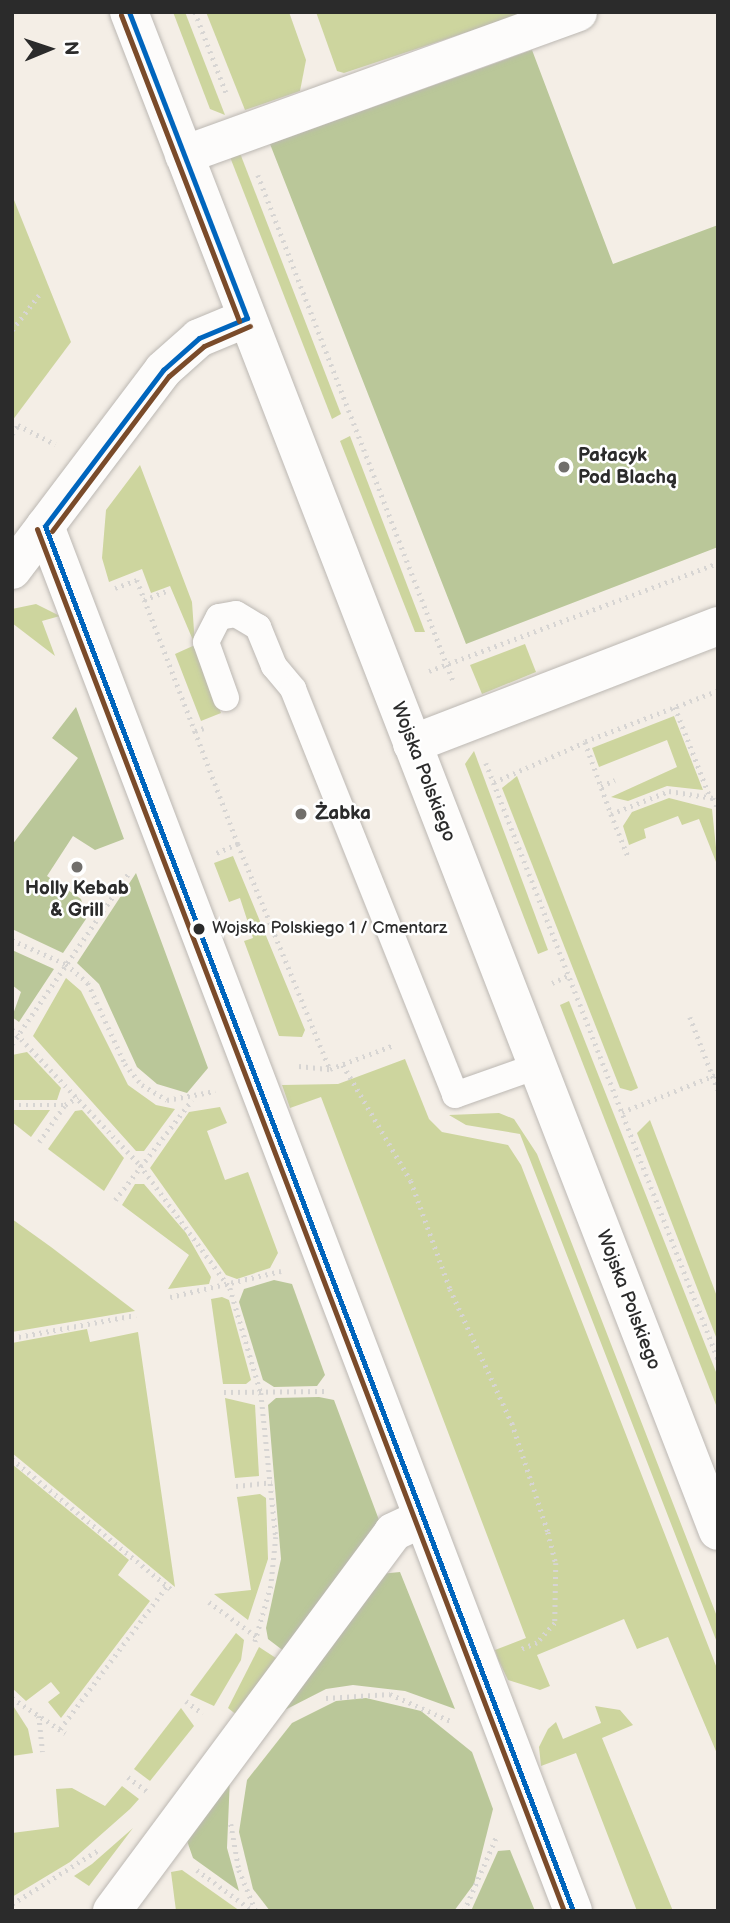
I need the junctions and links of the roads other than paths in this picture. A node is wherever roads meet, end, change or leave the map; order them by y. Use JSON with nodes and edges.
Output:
{"nodes":[{"id":1,"x":129,"y":12,"type":"edge"},
{"id":2,"x":578,"y":12,"type":"edge"},
{"id":3,"x":184,"y":155,"type":"junction"},
{"id":4,"x":247,"y":318,"type":"junction"},
{"id":5,"x":45,"y":526,"type":"junction"},
{"id":6,"x":12,"y":570,"type":"edge"},
{"id":7,"x":718,"y":626,"type":"edge"},
{"id":8,"x":226,"y":698,"type":"dead end"},
{"id":9,"x":412,"y":744,"type":"junction"},
{"id":10,"x":537,"y":1066,"type":"junction"},
{"id":11,"x":710,"y":1486,"type":"edge"},
{"id":12,"x":419,"y":1520,"type":"junction"},
{"id":13,"x":718,"y":1531,"type":"edge"},
{"id":14,"x":112,"y":1911,"type":"edge"},
{"id":15,"x":573,"y":1911,"type":"edge"}],
"edges":[{"from":1,"to":3,"type":"street","name":"Wojska Polskiego"},
{"from":2,"to":3,"type":"street"},
{"from":3,"to":4,"type":"street","name":"Wojska Polskiego"},
{"from":4,"to":5,"type":"street"},
{"from":4,"to":9,"type":"street","name":"Wojska Polskiego"},
{"from":5,"to":6,"type":"street"},
{"from":5,"to":12,"type":"street"},
{"from":7,"to":9,"type":"street"},
{"from":8,"to":10,"type":"lane"},
{"from":9,"to":10,"type":"street","name":"Wojska Polskiego"},
{"from":10,"to":11,"type":"street","name":"Wojska Polskiego"},
{"from":11,"to":13,"type":"street","name":"Wojska Polskiego"},
{"from":12,"to":14,"type":"street"},
{"from":12,"to":15,"type":"street"}]}
